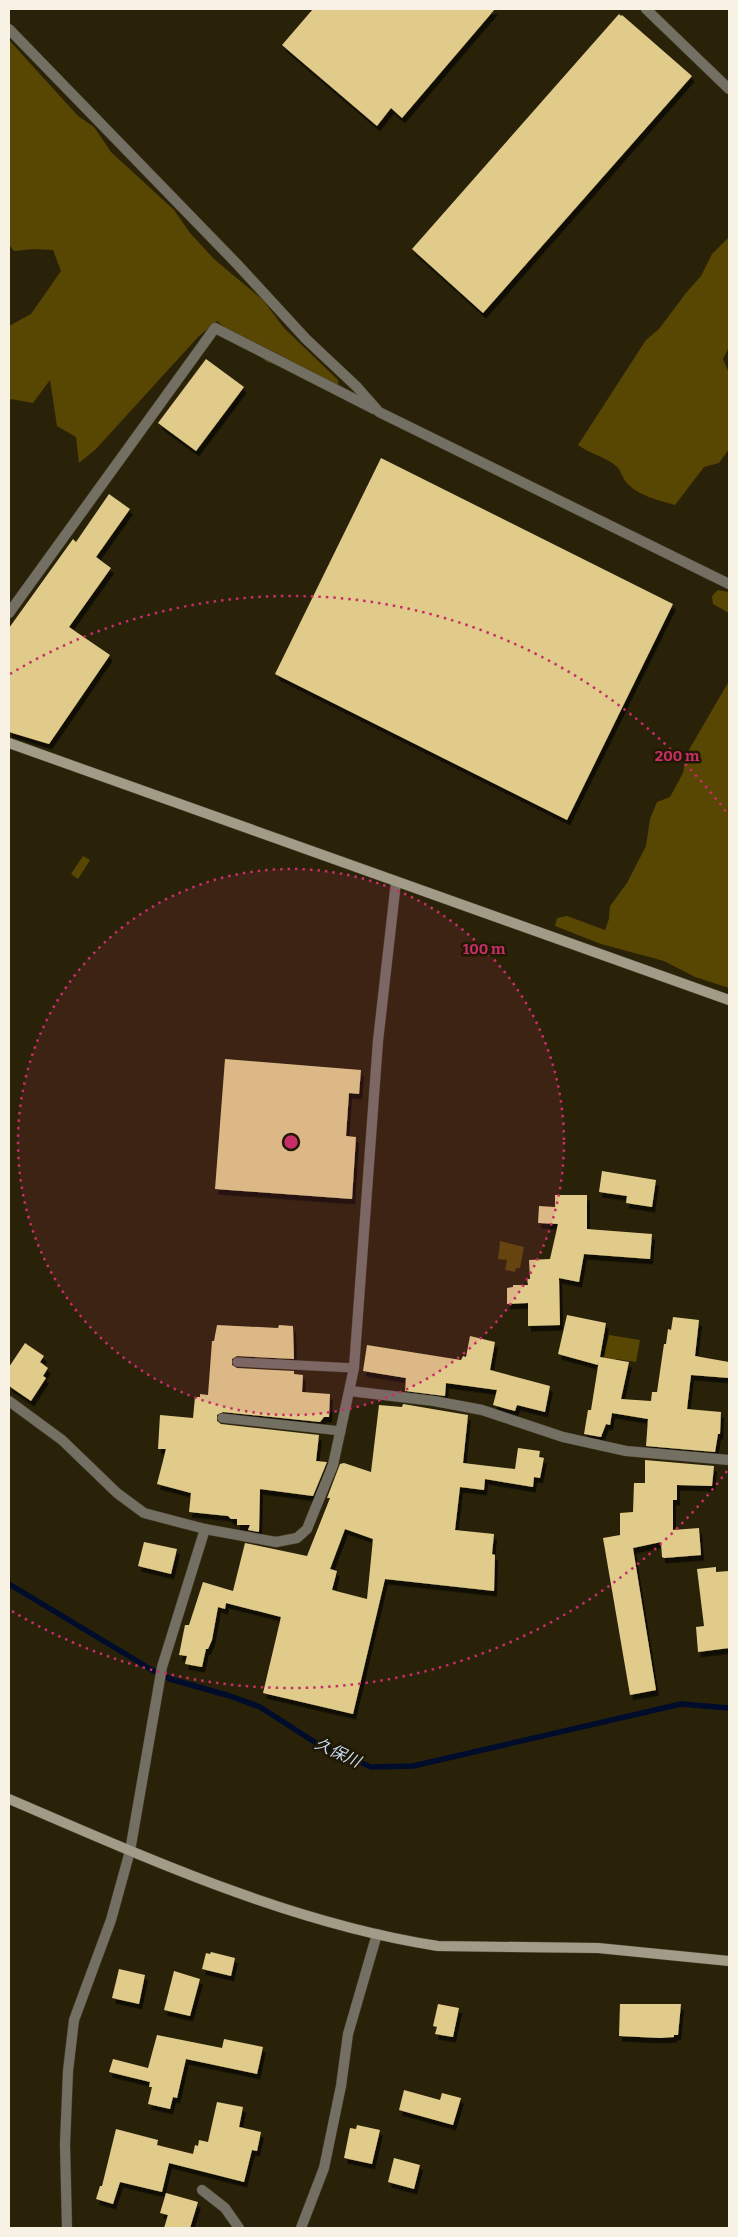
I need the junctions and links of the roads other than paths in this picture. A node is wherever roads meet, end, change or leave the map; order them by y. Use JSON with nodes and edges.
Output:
{"nodes":[{"id":1,"x":646,"y":9,"type":"edge"},
{"id":2,"x":9,"y":29,"type":"edge"},
{"id":3,"x":729,"y":90,"type":"edge"},
{"id":4,"x":379,"y":412,"type":"junction"},
{"id":5,"x":729,"y":584,"type":"edge"},
{"id":6,"x":9,"y":613,"type":"edge"},
{"id":7,"x":9,"y":743,"type":"edge"},
{"id":8,"x":396,"y":882,"type":"junction"},
{"id":9,"x":729,"y":1000,"type":"edge"},
{"id":10,"x":238,"y":1362,"type":"dead end"},
{"id":11,"x":354,"y":1368,"type":"junction"},
{"id":12,"x":350,"y":1391,"type":"junction"},
{"id":13,"x":9,"y":1401,"type":"edge"},
{"id":14,"x":222,"y":1418,"type":"dead end"},
{"id":15,"x":341,"y":1431,"type":"junction"},
{"id":16,"x":729,"y":1460,"type":"edge"},
{"id":17,"x":205,"y":1529,"type":"junction"},
{"id":18,"x":9,"y":1799,"type":"edge"},
{"id":19,"x":130,"y":1851,"type":"junction"},
{"id":20,"x":378,"y":1934,"type":"junction"},
{"id":21,"x":729,"y":1961,"type":"edge"},
{"id":22,"x":202,"y":2190,"type":"dead end"},
{"id":23,"x":67,"y":2228,"type":"edge"},
{"id":24,"x":239,"y":2228,"type":"edge"},
{"id":25,"x":301,"y":2228,"type":"edge"}],
"edges":[{"from":1,"to":3,"type":"street"},
{"from":2,"to":4,"type":"street"},
{"from":4,"to":5,"type":"street"},
{"from":4,"to":6,"type":"street"},
{"from":7,"to":8,"type":"street"},
{"from":8,"to":9,"type":"street"},
{"from":8,"to":11,"type":"street"},
{"from":10,"to":11,"type":"lane"},
{"from":11,"to":12,"type":"street"},
{"from":12,"to":15,"type":"street"},
{"from":12,"to":16,"type":"street"},
{"from":13,"to":17,"type":"street"},
{"from":14,"to":15,"type":"lane"},
{"from":15,"to":17,"type":"street"},
{"from":17,"to":19,"type":"street"},
{"from":18,"to":19,"type":"street"},
{"from":19,"to":20,"type":"street"},
{"from":19,"to":23,"type":"street"},
{"from":20,"to":21,"type":"street"},
{"from":20,"to":25,"type":"street"},
{"from":22,"to":24,"type":"street"}]}
